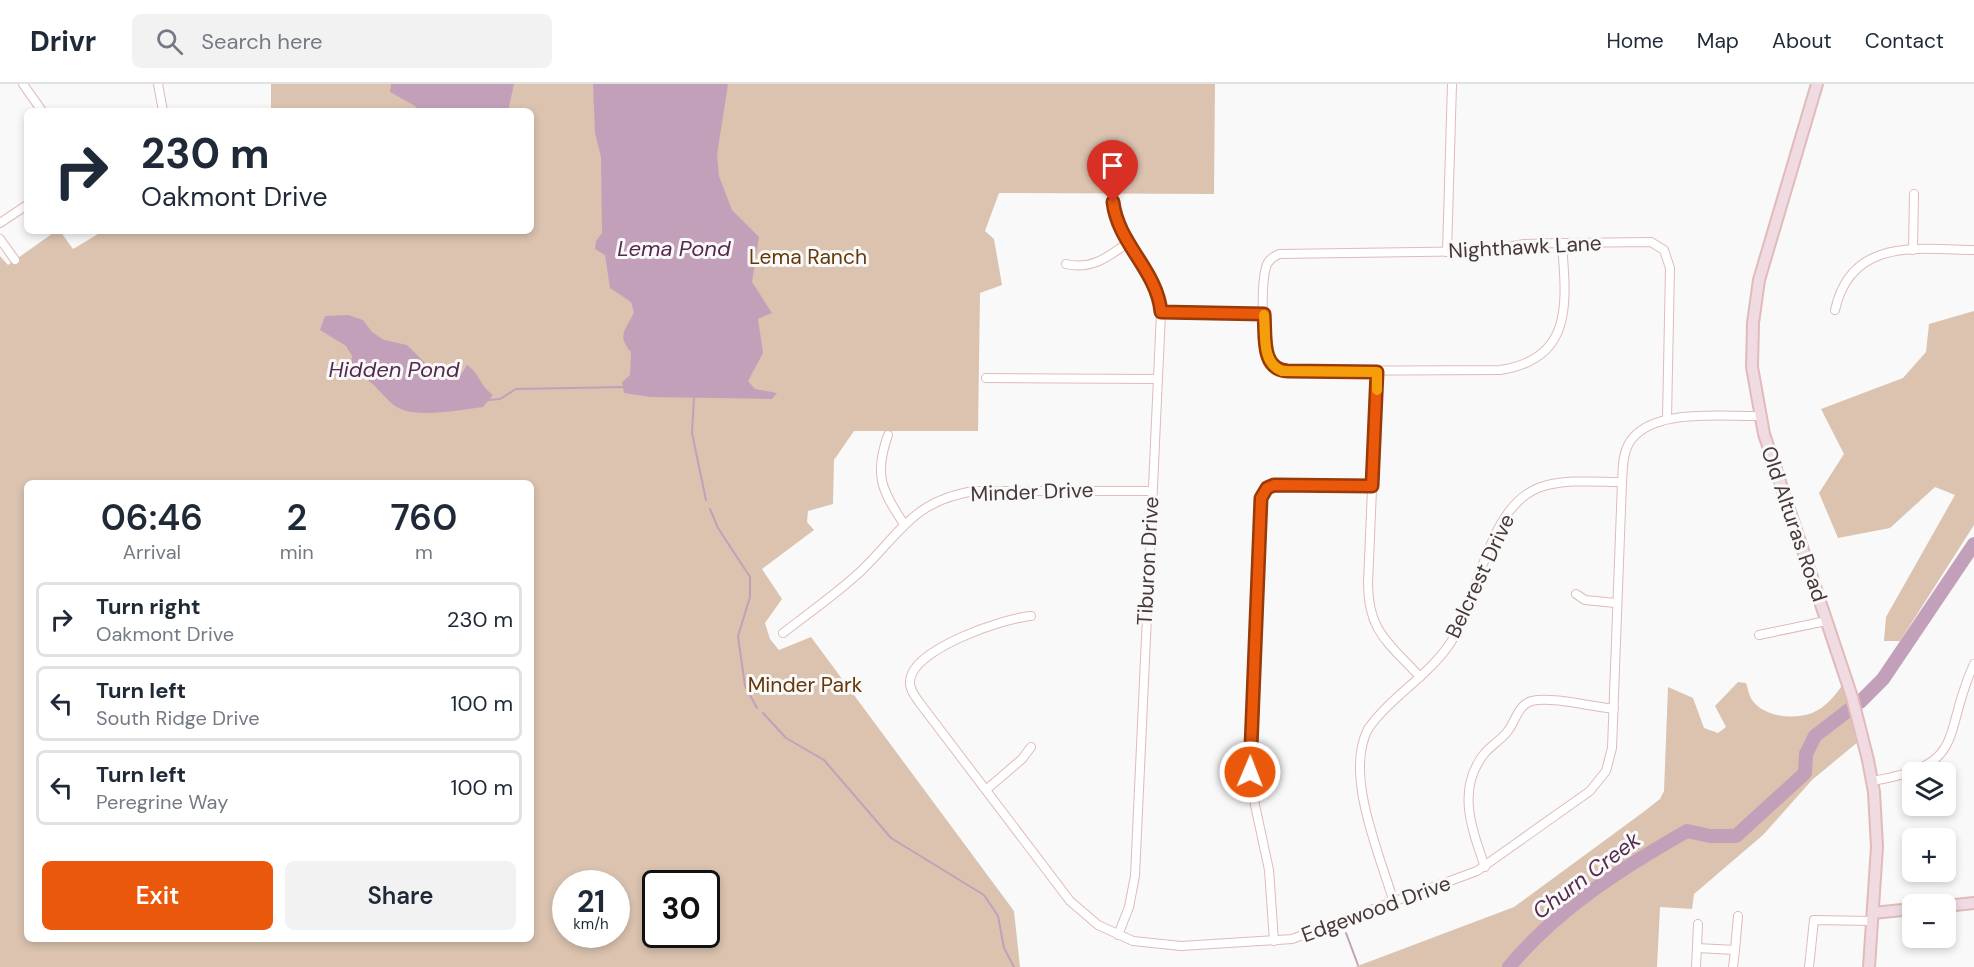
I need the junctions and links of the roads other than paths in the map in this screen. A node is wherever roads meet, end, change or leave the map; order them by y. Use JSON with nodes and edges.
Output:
{"nodes":[{"id":1,"x":23,"y":84,"type":"edge"},
{"id":2,"x":158,"y":84,"type":"edge"},
{"id":3,"x":1452,"y":84,"type":"edge"},
{"id":4,"x":1817,"y":84,"type":"edge"},
{"id":5,"x":40,"y":108,"type":"edge"},
{"id":6,"x":162,"y":108,"type":"edge"},
{"id":7,"x":1914,"y":194,"type":"dead end"},
{"id":8,"x":1113,"y":196,"type":"dead end"},
{"id":9,"x":24,"y":207,"type":"edge"},
{"id":10,"x":0,"y":223,"type":"edge"},
{"id":11,"x":0,"y":239,"type":"edge"},
{"id":12,"x":1129,"y":243,"type":"junction"},
{"id":13,"x":1562,"y":243,"type":"junction"},
{"id":14,"x":1913,"y":250,"type":"junction"},
{"id":15,"x":1974,"y":250,"type":"edge"},
{"id":16,"x":1447,"y":252,"type":"junction"},
{"id":17,"x":15,"y":260,"type":"dead end"},
{"id":18,"x":1066,"y":264,"type":"dead end"},
{"id":19,"x":1835,"y":310,"type":"dead end"},
{"id":20,"x":1161,"y":312,"type":"junction"},
{"id":21,"x":1264,"y":314,"type":"junction"},
{"id":22,"x":1377,"y":372,"type":"junction"},
{"id":23,"x":986,"y":378,"type":"dead end"},
{"id":24,"x":1156,"y":379,"type":"junction"},
{"id":25,"x":1759,"y":416,"type":"junction"},
{"id":26,"x":1667,"y":418,"type":"junction"},
{"id":27,"x":888,"y":435,"type":"dead end"},
{"id":28,"x":1622,"y":482,"type":"junction"},
{"id":29,"x":1372,"y":486,"type":"junction"},
{"id":30,"x":1152,"y":491,"type":"junction"},
{"id":31,"x":904,"y":524,"type":"junction"},
{"id":32,"x":1576,"y":594,"type":"dead end"},
{"id":33,"x":1616,"y":603,"type":"junction"},
{"id":34,"x":1031,"y":616,"type":"dead end"},
{"id":35,"x":1826,"y":621,"type":"junction"},
{"id":36,"x":783,"y":633,"type":"dead end"},
{"id":37,"x":1759,"y":635,"type":"dead end"},
{"id":38,"x":1974,"y":664,"type":"edge"},
{"id":39,"x":1420,"y":676,"type":"junction"},
{"id":40,"x":1614,"y":709,"type":"junction"},
{"id":41,"x":1031,"y":747,"type":"dead end"},
{"id":42,"x":1872,"y":781,"type":"junction"},
{"id":43,"x":987,"y":789,"type":"junction"},
{"id":44,"x":1485,"y":867,"type":"junction"},
{"id":45,"x":1394,"y":903,"type":"junction"},
{"id":46,"x":1974,"y":903,"type":"edge"},
{"id":47,"x":1956,"y":905,"type":"edge"},
{"id":48,"x":1902,"y":911,"type":"edge"},
{"id":49,"x":1738,"y":916,"type":"dead end"},
{"id":50,"x":1873,"y":917,"type":"junction"},
{"id":51,"x":1698,"y":924,"type":"dead end"},
{"id":52,"x":1118,"y":935,"type":"junction"},
{"id":53,"x":1274,"y":941,"type":"junction"},
{"id":54,"x":1697,"y":948,"type":"junction"},
{"id":55,"x":1735,"y":950,"type":"junction"},
{"id":56,"x":1696,"y":967,"type":"edge"},
{"id":57,"x":1733,"y":967,"type":"edge"},
{"id":58,"x":1809,"y":967,"type":"edge"},
{"id":59,"x":1869,"y":967,"type":"edge"}],
"edges":[{"from":1,"to":5,"type":"street"},
{"from":2,"to":6,"type":"street"},
{"from":3,"to":16,"type":"street"},
{"from":4,"to":25,"type":"main road","name":"Old Alturas Road"},
{"from":7,"to":14,"type":"street"},
{"from":8,"to":12,"type":"street","name":"Tiburon Drive"},
{"from":9,"to":10,"type":"street"},
{"from":11,"to":17,"type":"street"},
{"from":12,"to":18,"type":"street"},
{"from":12,"to":20,"type":"street","name":"Tiburon Drive"},
{"from":13,"to":16,"type":"street","name":"Nighthawk Lane"},
{"from":13,"to":22,"type":"street"},
{"from":13,"to":26,"type":"street","name":"Nighthawk Lane"},
{"from":14,"to":15,"type":"street"},
{"from":14,"to":19,"type":"street"},
{"from":16,"to":21,"type":"street","name":"Nighthawk Lane"},
{"from":20,"to":21,"type":"street"},
{"from":20,"to":24,"type":"street","name":"Tiburon Drive"},
{"from":21,"to":22,"type":"street","name":"Nighthawk Lane"},
{"from":22,"to":29,"type":"street"},
{"from":23,"to":24,"type":"street"},
{"from":24,"to":30,"type":"street","name":"Tiburon Drive"},
{"from":25,"to":26,"type":"street","name":"Edgewood Drive"},
{"from":25,"to":35,"type":"main road","name":"Old Alturas Road"},
{"from":26,"to":28,"type":"street","name":"Edgewood Drive"},
{"from":27,"to":31,"type":"street"},
{"from":28,"to":33,"type":"street","name":"Edgewood Drive"},
{"from":28,"to":39,"type":"street","name":"Belcrest Drive"},
{"from":29,"to":39,"type":"street"},
{"from":29,"to":53,"type":"street"},
{"from":30,"to":31,"type":"street","name":"Minder Drive"},
{"from":30,"to":52,"type":"street","name":"Tiburon Drive"},
{"from":31,"to":36,"type":"street","name":"Minder Drive"},
{"from":32,"to":33,"type":"street"},
{"from":33,"to":40,"type":"street","name":"Edgewood Drive"},
{"from":34,"to":43,"type":"street","name":"Edgewood Drive"},
{"from":35,"to":37,"type":"street"},
{"from":35,"to":42,"type":"main road","name":"Old Alturas Road"},
{"from":38,"to":42,"type":"street"},
{"from":39,"to":45,"type":"street","name":"Belcrest Drive"},
{"from":40,"to":44,"type":"street","name":"Edgewood Drive"},
{"from":40,"to":44,"type":"street"},
{"from":41,"to":43,"type":"street"},
{"from":42,"to":50,"type":"main road","name":"Old Alturas Road"},
{"from":43,"to":52,"type":"street","name":"Edgewood Drive"},
{"from":44,"to":45,"type":"street","name":"Edgewood Drive"},
{"from":45,"to":53,"type":"street","name":"Edgewood Drive"},
{"from":46,"to":47,"type":"main road"},
{"from":48,"to":50,"type":"main road"},
{"from":49,"to":55,"type":"street"},
{"from":50,"to":58,"type":"street"},
{"from":50,"to":59,"type":"main road","name":"Old Alturas Road"},
{"from":51,"to":54,"type":"street"},
{"from":52,"to":53,"type":"street","name":"Edgewood Drive"},
{"from":54,"to":55,"type":"street"},
{"from":54,"to":56,"type":"street"},
{"from":55,"to":57,"type":"street"}]}
